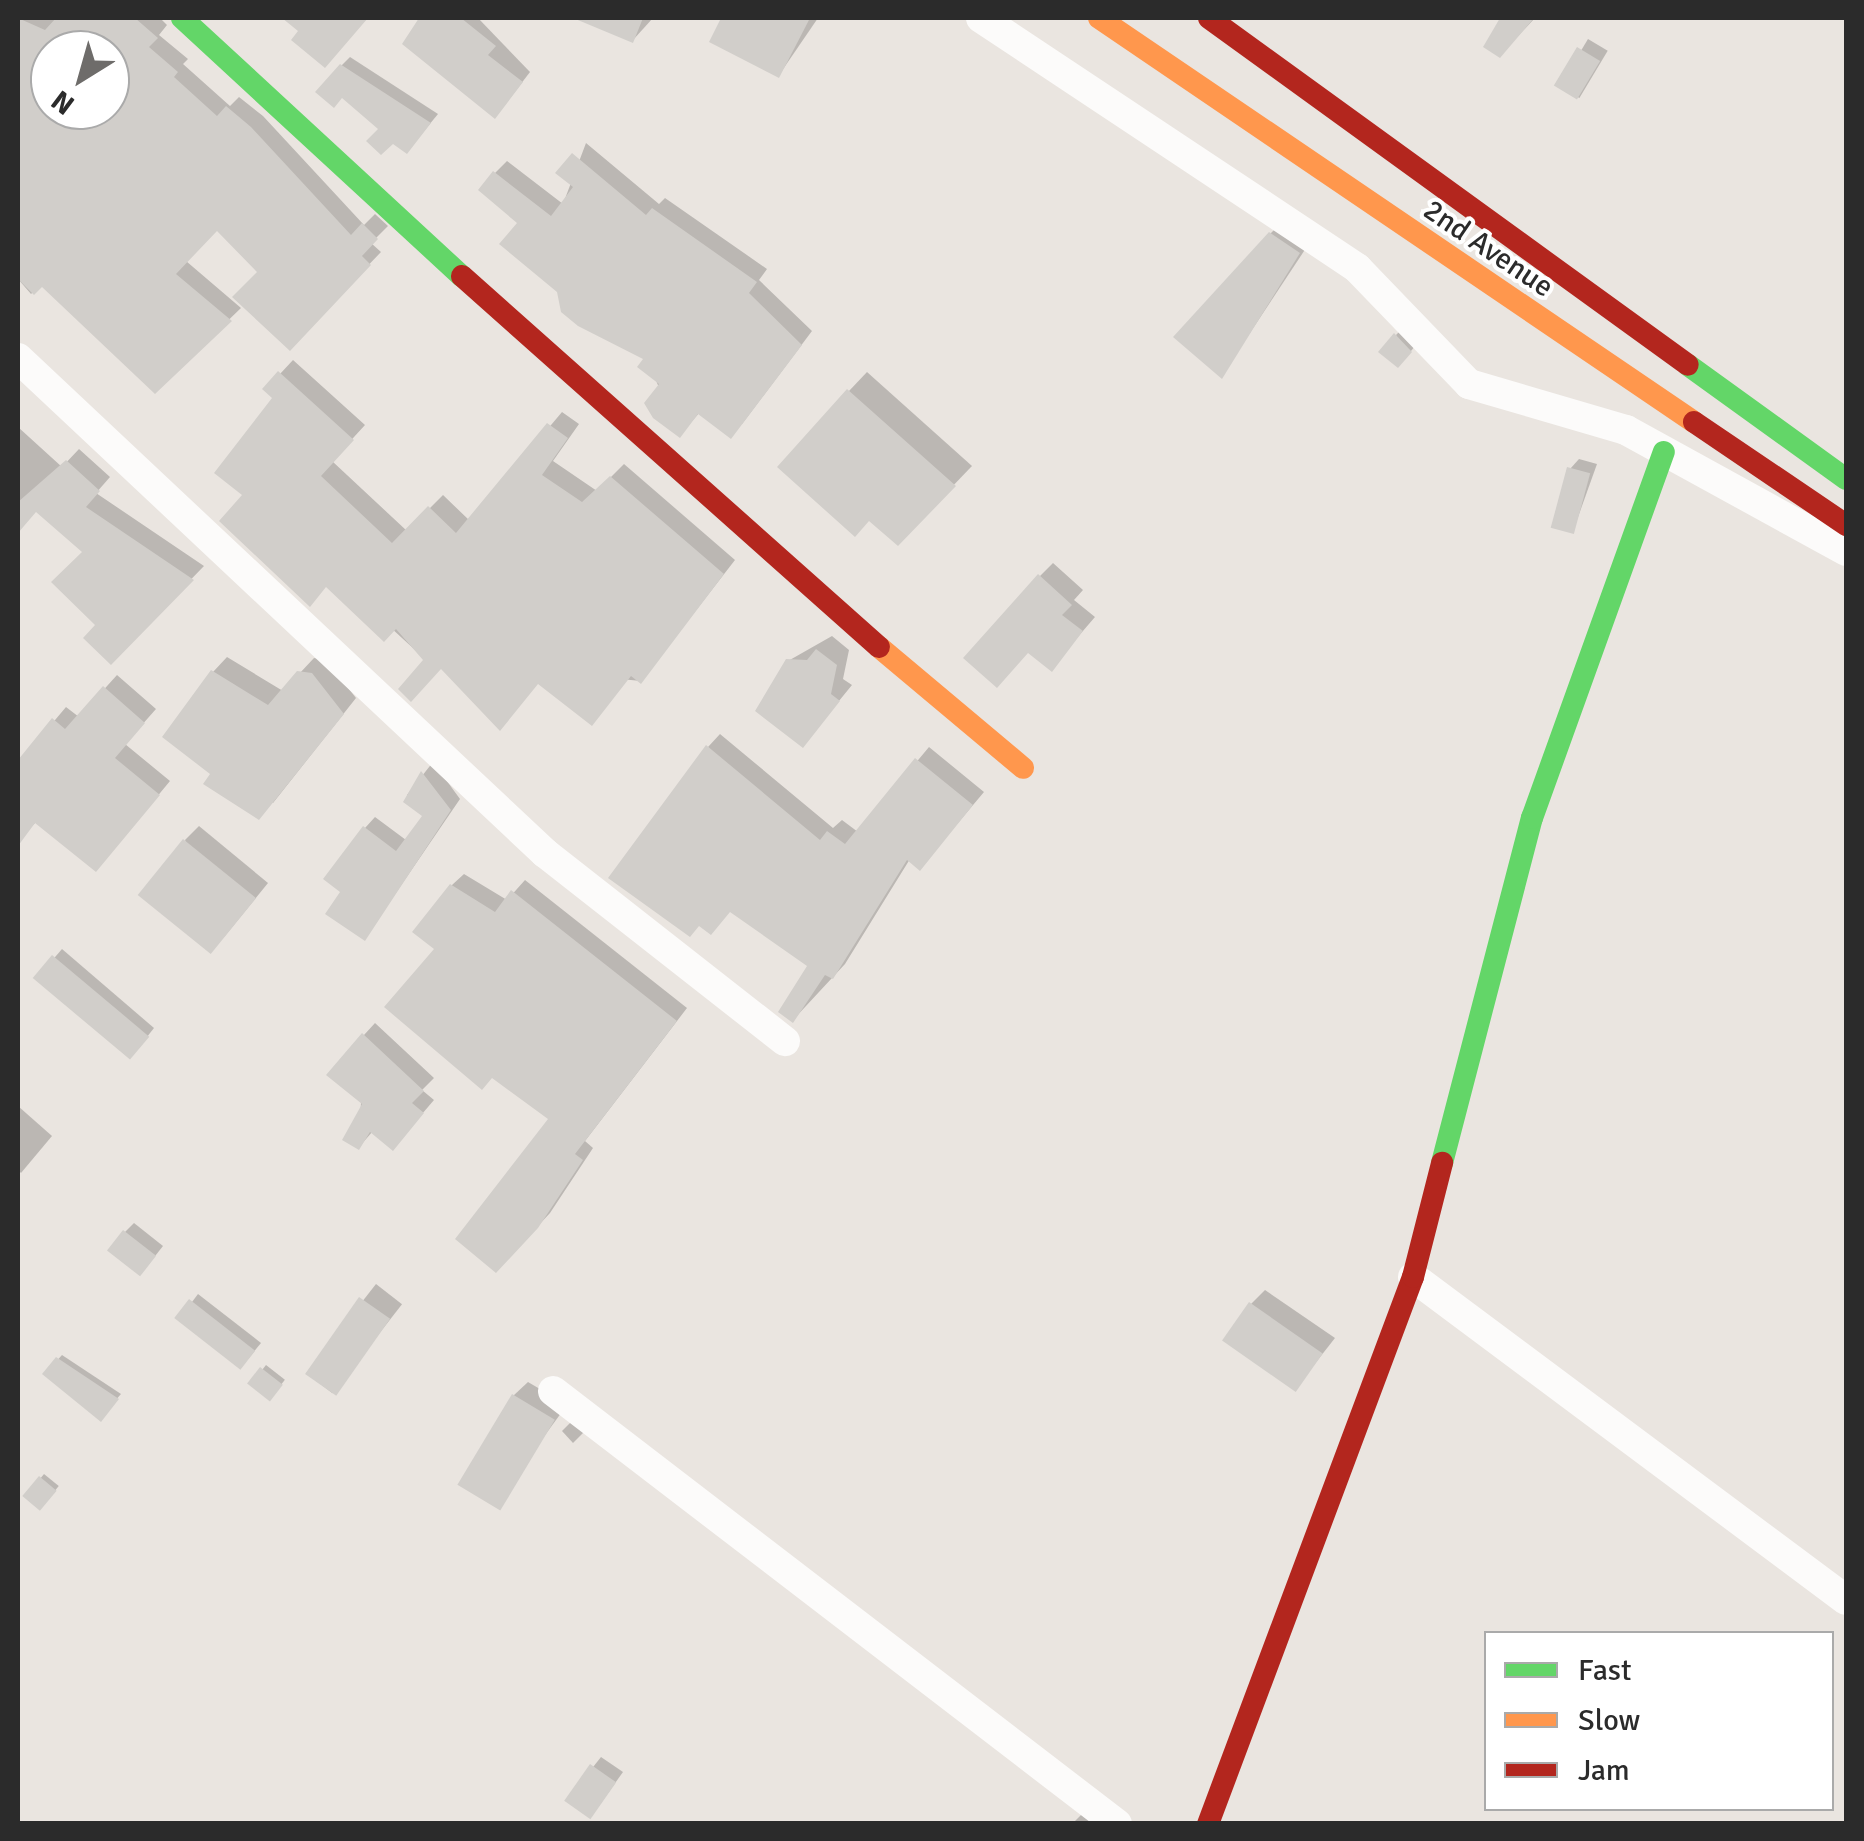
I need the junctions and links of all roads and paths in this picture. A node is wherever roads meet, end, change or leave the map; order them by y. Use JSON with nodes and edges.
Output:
{"nodes":[{"id":1,"x":182,"y":18,"type":"edge"},
{"id":2,"x":981,"y":18,"type":"edge"},
{"id":3,"x":1100,"y":18,"type":"edge"},
{"id":4,"x":1209,"y":18,"type":"edge"},
{"id":5,"x":18,"y":358,"type":"edge"},
{"id":6,"x":1664,"y":452,"type":"junction"},
{"id":7,"x":1846,"y":479,"type":"edge"},
{"id":8,"x":1846,"y":525,"type":"edge"},
{"id":9,"x":1846,"y":551,"type":"edge"},
{"id":10,"x":1023,"y":768,"type":"dead end"},
{"id":11,"x":785,"y":1041,"type":"dead end"},
{"id":12,"x":1413,"y":1277,"type":"junction"},
{"id":13,"x":553,"y":1391,"type":"dead end"},
{"id":14,"x":1846,"y":1600,"type":"edge"},
{"id":15,"x":1117,"y":1824,"type":"edge"},
{"id":16,"x":1208,"y":1824,"type":"edge"}],
"edges":[{"from":1,"to":10,"type":"street"},
{"from":2,"to":6,"type":"street"},
{"from":3,"to":8,"type":"street","name":"2nd Avenue"},
{"from":4,"to":7,"type":"street","name":"2nd Avenue"},
{"from":5,"to":11,"type":"street"},
{"from":6,"to":9,"type":"street"},
{"from":6,"to":12,"type":"street"},
{"from":12,"to":14,"type":"street"},
{"from":12,"to":16,"type":"street"},
{"from":13,"to":15,"type":"street"}]}
